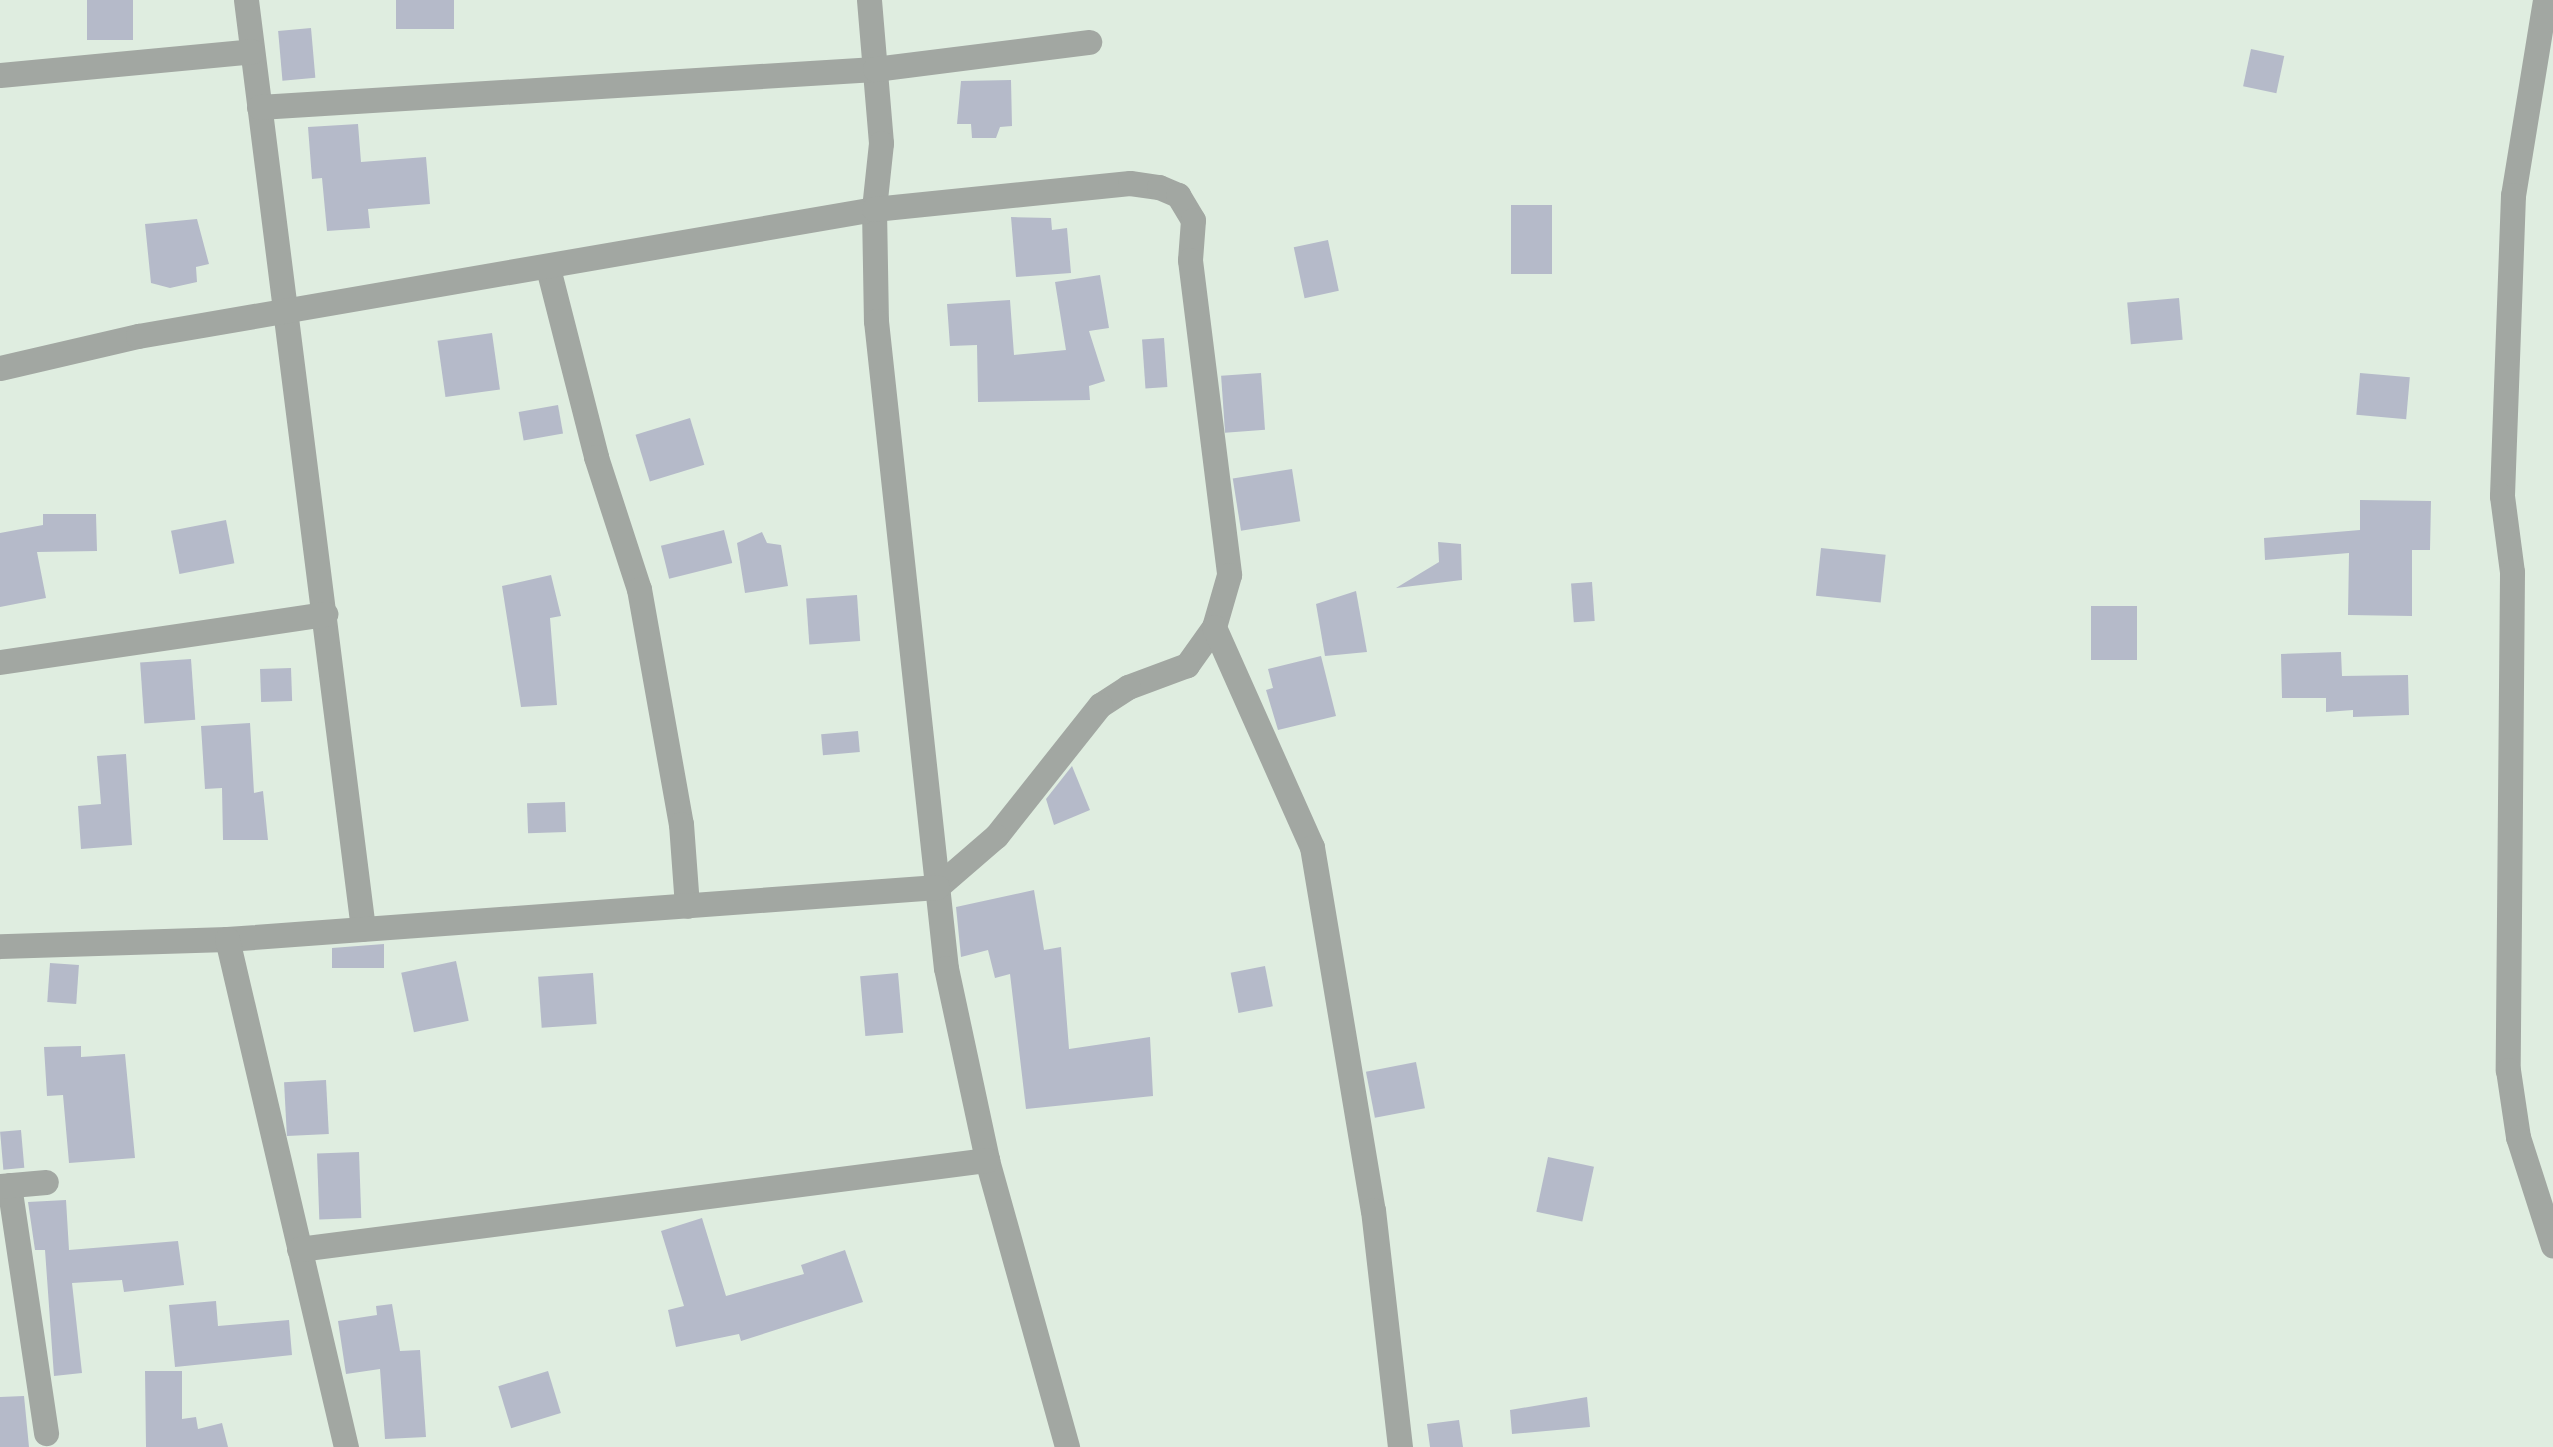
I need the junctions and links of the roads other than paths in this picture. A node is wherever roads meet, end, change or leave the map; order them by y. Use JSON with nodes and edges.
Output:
{"nodes":[{"id":1,"x":246,"y":0,"type":"edge"},
{"id":2,"x":870,"y":0,"type":"edge"},
{"id":3,"x":2545,"y":0,"type":"edge"},
{"id":4,"x":1089,"y":42,"type":"dead end"},
{"id":5,"x":252,"y":51,"type":"junction"},
{"id":6,"x":875,"y":69,"type":"junction"},
{"id":7,"x":0,"y":75,"type":"edge"},
{"id":8,"x":259,"y":107,"type":"junction"},
{"id":9,"x":874,"y":210,"type":"junction"},
{"id":10,"x":548,"y":268,"type":"junction"},
{"id":11,"x":286,"y":316,"type":"junction"},
{"id":12,"x":0,"y":368,"type":"edge"},
{"id":13,"x":325,"y":614,"type":"junction"},
{"id":14,"x":1214,"y":627,"type":"junction"},
{"id":15,"x":0,"y":662,"type":"edge"},
{"id":16,"x":937,"y":887,"type":"junction"},
{"id":17,"x":687,"y":906,"type":"junction"},
{"id":18,"x":363,"y":929,"type":"junction"},
{"id":19,"x":226,"y":939,"type":"junction"},
{"id":20,"x":0,"y":946,"type":"edge"},
{"id":21,"x":987,"y":1160,"type":"junction"},
{"id":22,"x":46,"y":1182,"type":"dead end"},
{"id":23,"x":5,"y":1185,"type":"edge"},
{"id":24,"x":2553,"y":1246,"type":"edge"},
{"id":25,"x":299,"y":1249,"type":"junction"},
{"id":26,"x":46,"y":1433,"type":"dead end"},
{"id":27,"x":346,"y":1447,"type":"edge"},
{"id":28,"x":1066,"y":1447,"type":"edge"},
{"id":29,"x":1400,"y":1447,"type":"edge"}],
"edges":[{"from":1,"to":5,"type":"street"},
{"from":2,"to":6,"type":"street"},
{"from":3,"to":24,"type":"street"},
{"from":4,"to":6,"type":"street"},
{"from":5,"to":7,"type":"street"},
{"from":5,"to":8,"type":"street"},
{"from":6,"to":8,"type":"street"},
{"from":6,"to":9,"type":"street"},
{"from":8,"to":11,"type":"street"},
{"from":9,"to":10,"type":"street"},
{"from":9,"to":14,"type":"street"},
{"from":9,"to":16,"type":"street"},
{"from":10,"to":11,"type":"street"},
{"from":10,"to":17,"type":"street"},
{"from":11,"to":12,"type":"street"},
{"from":11,"to":13,"type":"street"},
{"from":13,"to":15,"type":"street"},
{"from":13,"to":18,"type":"street"},
{"from":14,"to":16,"type":"street"},
{"from":14,"to":29,"type":"street"},
{"from":16,"to":17,"type":"street"},
{"from":16,"to":21,"type":"street"},
{"from":17,"to":18,"type":"street"},
{"from":18,"to":19,"type":"street"},
{"from":19,"to":20,"type":"street"},
{"from":19,"to":25,"type":"street"},
{"from":21,"to":25,"type":"street"},
{"from":21,"to":28,"type":"street"},
{"from":22,"to":23,"type":"street"},
{"from":23,"to":26,"type":"street"},
{"from":25,"to":27,"type":"street"}]}
